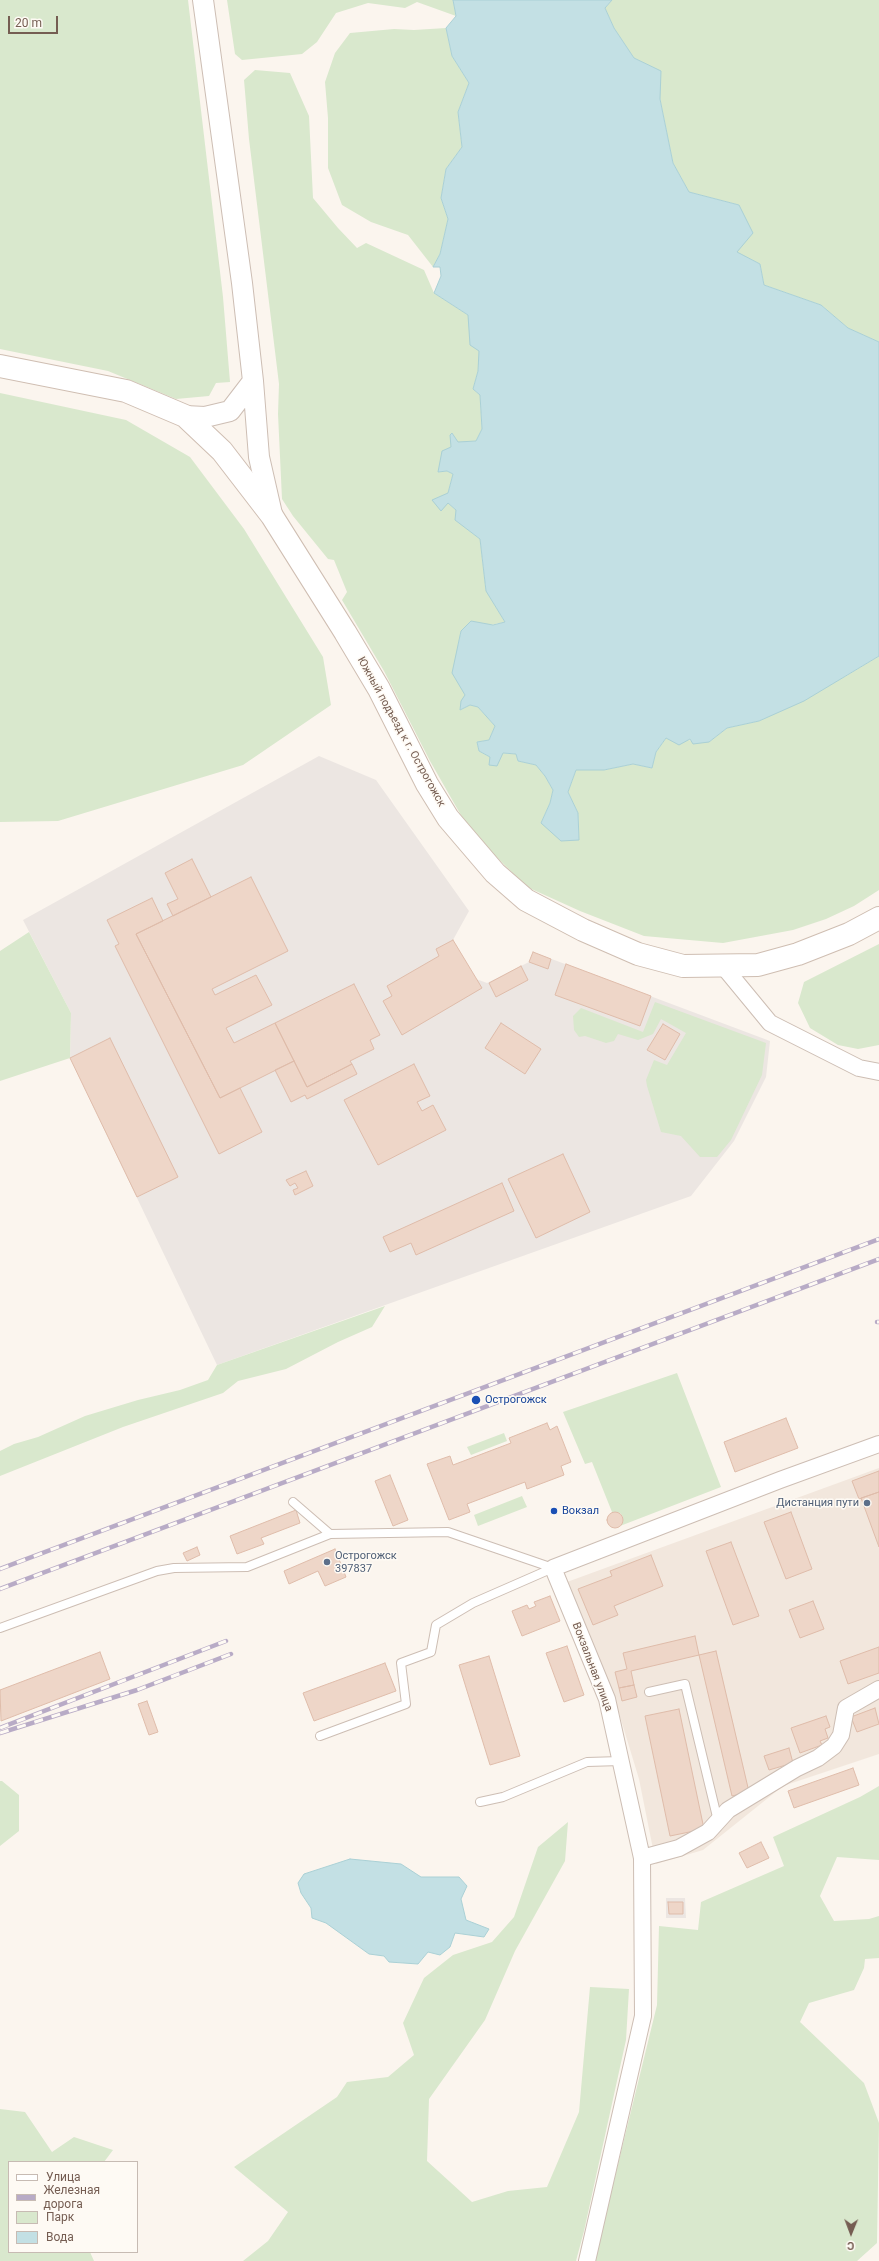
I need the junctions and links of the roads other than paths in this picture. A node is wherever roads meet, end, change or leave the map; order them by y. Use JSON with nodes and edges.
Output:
{"nodes":[{"id":1,"x":203,"y":0,"type":"edge"},
{"id":2,"x":0,"y":366,"type":"edge"},
{"id":3,"x":253,"y":381,"type":"junction"},
{"id":4,"x":185,"y":416,"type":"junction"},
{"id":5,"x":272,"y":516,"type":"junction"},
{"id":6,"x":879,"y":918,"type":"edge"},
{"id":7,"x":723,"y":966,"type":"junction"},
{"id":8,"x":879,"y":1072,"type":"edge"},
{"id":9,"x":879,"y":1444,"type":"edge"},
{"id":10,"x":293,"y":1502,"type":"dead end"},
{"id":11,"x":330,"y":1534,"type":"junction"},
{"id":12,"x":553,"y":1568,"type":"junction"},
{"id":13,"x":0,"y":1628,"type":"edge"},
{"id":14,"x":879,"y":1689,"type":"edge"},
{"id":15,"x":649,"y":1692,"type":"dead end"},
{"id":16,"x":320,"y":1736,"type":"dead end"},
{"id":17,"x":621,"y":1761,"type":"junction"},
{"id":18,"x":480,"y":1802,"type":"dead end"},
{"id":19,"x":718,"y":1821,"type":"junction"},
{"id":20,"x":642,"y":1858,"type":"junction"},
{"id":21,"x":587,"y":2261,"type":"edge"}],
"edges":[{"from":1,"to":3,"type":"street"},
{"from":2,"to":4,"type":"main road"},
{"from":3,"to":4,"type":"street"},
{"from":3,"to":5,"type":"street"},
{"from":4,"to":5,"type":"main road","name":"Южный подъезд к г. Острогожск"},
{"from":5,"to":7,"type":"main road","name":"Южный подъезд к г. Острогожск"},
{"from":6,"to":7,"type":"main road","name":"Южный подъезд к г. Острогожск"},
{"from":7,"to":8,"type":"street"},
{"from":9,"to":12,"type":"street"},
{"from":10,"to":11,"type":"lane"},
{"from":11,"to":12,"type":"lane"},
{"from":11,"to":13,"type":"lane"},
{"from":12,"to":16,"type":"lane"},
{"from":12,"to":17,"type":"street","name":"Вокзальная улица"},
{"from":14,"to":19,"type":"street"},
{"from":15,"to":19,"type":"lane"},
{"from":17,"to":18,"type":"lane"},
{"from":17,"to":20,"type":"street","name":"Вокзальная улица"},
{"from":19,"to":20,"type":"street"},
{"from":20,"to":21,"type":"street","name":"Вокзальная улица"}]}
